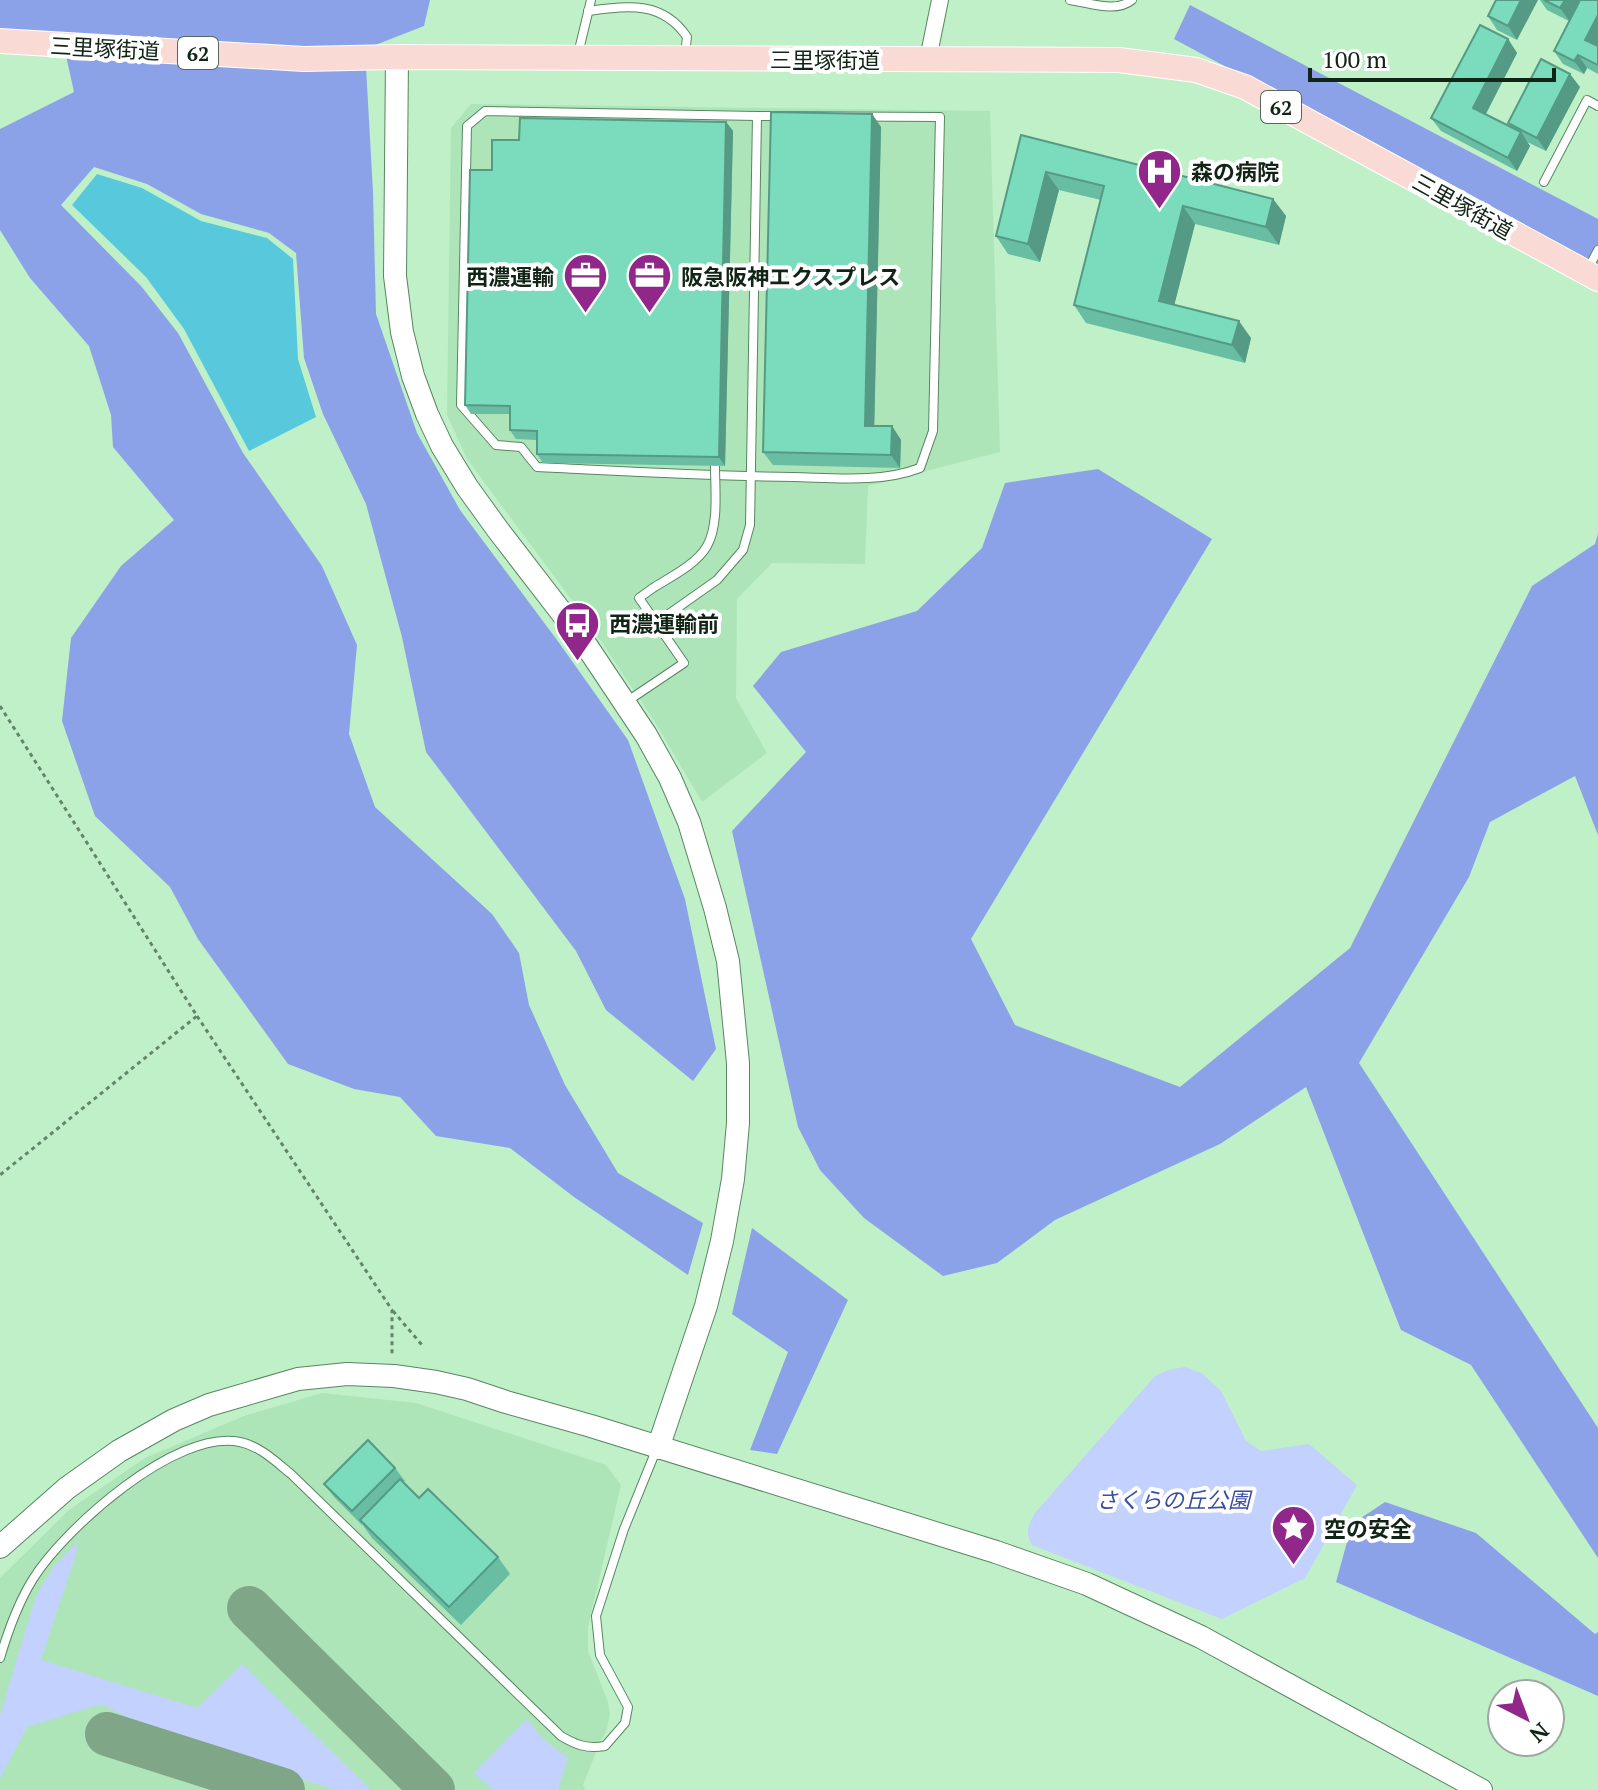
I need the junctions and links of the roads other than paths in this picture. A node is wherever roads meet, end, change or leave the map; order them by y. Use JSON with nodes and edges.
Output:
{"nodes":[{"id":1,"x":591,"y":0,"type":"edge"},
{"id":2,"x":940,"y":0,"type":"edge"},
{"id":3,"x":1070,"y":0,"type":"edge"},
{"id":4,"x":1132,"y":0,"type":"edge"},
{"id":5,"x":588,"y":11,"type":"junction"},
{"id":6,"x":0,"y":41,"type":"edge"},
{"id":7,"x":397,"y":57,"type":"junction"},
{"id":8,"x":577,"y":58,"type":"junction"},
{"id":9,"x":684,"y":58,"type":"junction"},
{"id":10,"x":928,"y":59,"type":"junction"},
{"id":11,"x":1598,"y":106,"type":"edge"},
{"id":12,"x":757,"y":116,"type":"junction"},
{"id":13,"x":1544,"y":182,"type":"dead end"},
{"id":14,"x":1598,"y":250,"type":"edge"},
{"id":15,"x":1592,"y":276,"type":"edge"},
{"id":16,"x":715,"y":466,"type":"edge"},
{"id":17,"x":752,"y":477,"type":"junction"},
{"id":18,"x":656,"y":623,"type":"junction"},
{"id":19,"x":625,"y":702,"type":"junction"},
{"id":20,"x":658,"y":1448,"type":"junction"},
{"id":21,"x":0,"y":1547,"type":"edge"},
{"id":22,"x":0,"y":1658,"type":"edge"},
{"id":23,"x":1481,"y":1790,"type":"edge"}],
"edges":[{"from":1,"to":5,"type":"lane"},
{"from":2,"to":10,"type":"street"},
{"from":3,"to":4,"type":"lane"},
{"from":5,"to":8,"type":"lane"},
{"from":5,"to":9,"type":"lane"},
{"from":6,"to":7,"type":"main road","name":"三里塚街道","number":"62"},
{"from":7,"to":8,"type":"main road","name":"三里塚街道","number":"62"},
{"from":7,"to":19,"type":"street"},
{"from":8,"to":9,"type":"main road","name":"三里塚街道","number":"62"},
{"from":9,"to":10,"type":"main road","name":"三里塚街道","number":"62"},
{"from":10,"to":15,"type":"main road","name":"三里塚街道","number":"62"},
{"from":11,"to":13,"type":"lane"},
{"from":12,"to":17,"type":"lane"},
{"from":12,"to":17,"type":"lane"},
{"from":12,"to":17,"type":"lane"},
{"from":14,"to":15,"type":"lane"},
{"from":16,"to":18,"type":"lane","bridge":true},
{"from":17,"to":18,"type":"lane"},
{"from":18,"to":19,"type":"lane"},
{"from":19,"to":20,"type":"street"},
{"from":20,"to":21,"type":"street"},
{"from":20,"to":22,"type":"lane"},
{"from":20,"to":23,"type":"street"}]}
